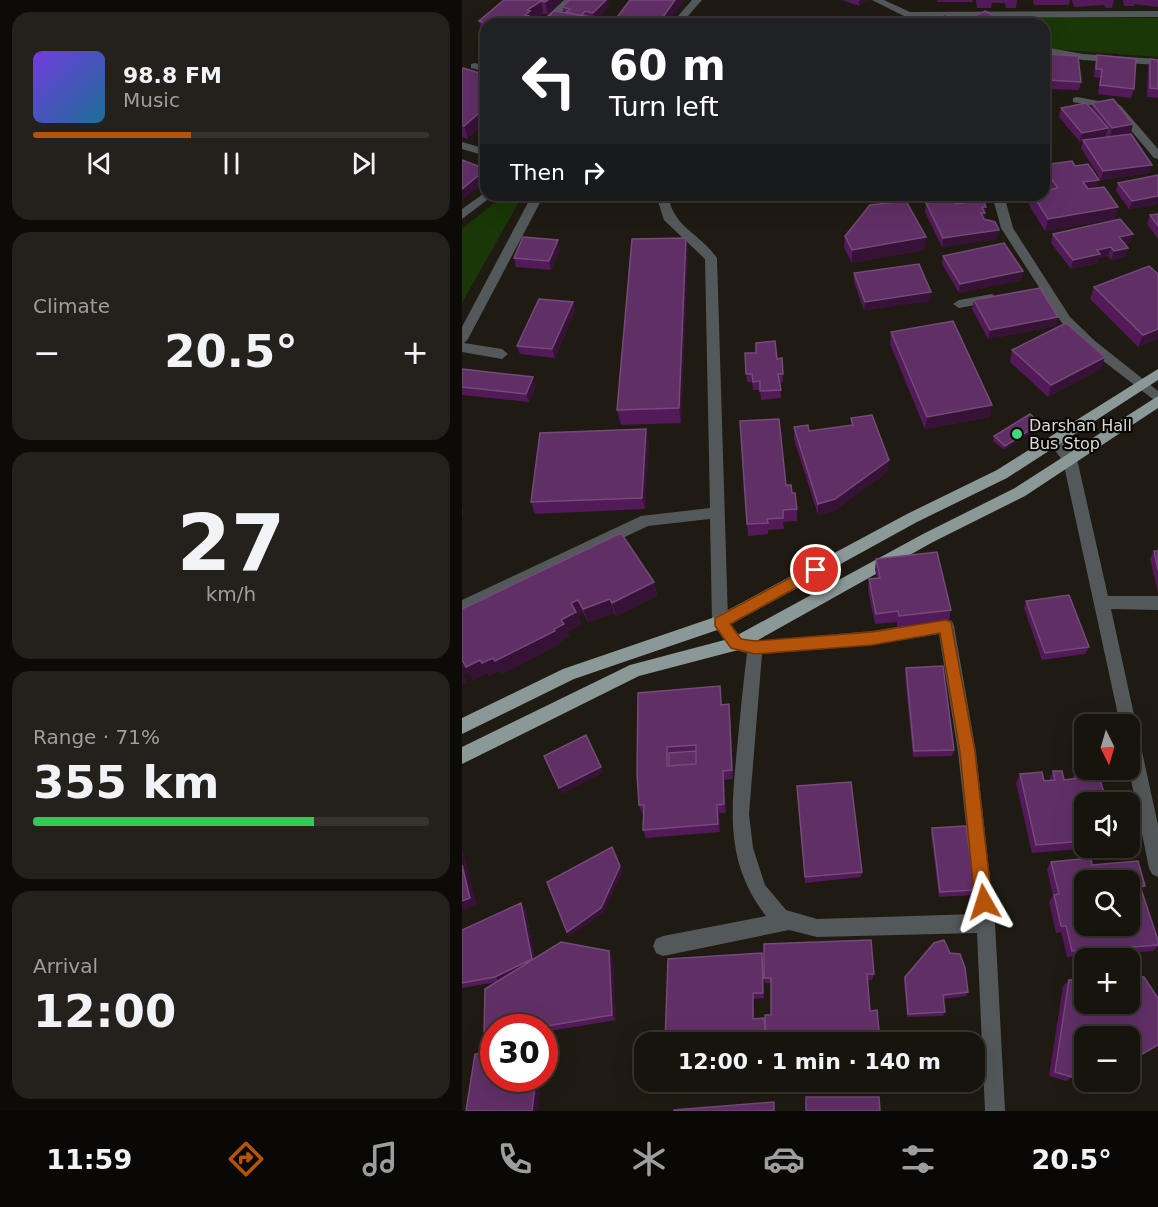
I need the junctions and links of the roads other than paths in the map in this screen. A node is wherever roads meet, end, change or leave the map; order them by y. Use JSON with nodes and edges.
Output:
{"nodes":[{"id":1,"x":569,"y":0,"type":"edge"},
{"id":2,"x":697,"y":0,"type":"edge"},
{"id":3,"x":877,"y":0,"type":"edge"},
{"id":4,"x":1158,"y":14,"type":"edge"},
{"id":5,"x":1002,"y":15,"type":"junction"},
{"id":6,"x":550,"y":18,"type":"edge"},
{"id":7,"x":681,"y":18,"type":"edge"},
{"id":8,"x":1005,"y":18,"type":"edge"},
{"id":9,"x":1050,"y":51,"type":"edge"},
{"id":10,"x":1158,"y":62,"type":"edge"},
{"id":11,"x":475,"y":66,"type":"dead end"},
{"id":12,"x":480,"y":67,"type":"edge"},
{"id":13,"x":1077,"y":100,"type":"dead end"},
{"id":14,"x":462,"y":145,"type":"edge"},
{"id":15,"x":480,"y":151,"type":"edge"},
{"id":16,"x":1157,"y":153,"type":"edge"},
{"id":17,"x":480,"y":201,"type":"edge"},
{"id":18,"x":535,"y":201,"type":"edge"},
{"id":19,"x":662,"y":201,"type":"edge"},
{"id":20,"x":1000,"y":201,"type":"edge"},
{"id":21,"x":462,"y":215,"type":"edge"},
{"id":22,"x":1002,"y":297,"type":"edge"},
{"id":23,"x":959,"y":304,"type":"dead end"},
{"id":24,"x":462,"y":339,"type":"edge"},
{"id":25,"x":462,"y":347,"type":"edge"},
{"id":26,"x":502,"y":354,"type":"dead end"},
{"id":27,"x":1158,"y":374,"type":"edge"},
{"id":28,"x":1141,"y":384,"type":"junction"},
{"id":29,"x":1158,"y":399,"type":"edge"},
{"id":30,"x":1054,"y":440,"type":"junction"},
{"id":31,"x":1070,"y":459,"type":"junction"},
{"id":32,"x":717,"y":513,"type":"junction"},
{"id":33,"x":1102,"y":602,"type":"junction"},
{"id":34,"x":1158,"y":603,"type":"edge"},
{"id":35,"x":462,"y":607,"type":"edge"},
{"id":36,"x":720,"y":622,"type":"junction"},
{"id":37,"x":736,"y":644,"type":"junction"},
{"id":38,"x":755,"y":648,"type":"junction"},
{"id":39,"x":1126,"y":714,"type":"edge"},
{"id":40,"x":462,"y":726,"type":"edge"},
{"id":41,"x":462,"y":756,"type":"edge"},
{"id":42,"x":1140,"y":780,"type":"edge"},
{"id":43,"x":1158,"y":868,"type":"edge"},
{"id":44,"x":791,"y":920,"type":"junction"},
{"id":45,"x":986,"y":923,"type":"junction"},
{"id":46,"x":663,"y":946,"type":"dead end"},
{"id":47,"x":995,"y":1111,"type":"edge"}],
"edges":[{"from":1,"to":6,"type":"street"},
{"from":2,"to":7,"type":"street"},
{"from":3,"to":5,"type":"street"},
{"from":4,"to":5,"type":"street"},
{"from":5,"to":8,"type":"street"},
{"from":9,"to":10,"type":"street"},
{"from":11,"to":12,"type":"street"},
{"from":13,"to":16,"type":"street"},
{"from":14,"to":15,"type":"street"},
{"from":17,"to":21,"type":"street"},
{"from":18,"to":24,"type":"street"},
{"from":19,"to":32,"type":"street"},
{"from":20,"to":28,"type":"street"},
{"from":22,"to":23,"type":"street"},
{"from":25,"to":26,"type":"street"},
{"from":27,"to":28,"type":"main road"},
{"from":28,"to":29,"type":"street"},
{"from":28,"to":30,"type":"main road"},
{"from":29,"to":31,"type":"main road"},
{"from":30,"to":31,"type":"street"},
{"from":30,"to":36,"type":"main road"},
{"from":31,"to":33,"type":"street"},
{"from":31,"to":37,"type":"main road"},
{"from":32,"to":35,"type":"street"},
{"from":32,"to":36,"type":"street"},
{"from":33,"to":34,"type":"street"},
{"from":33,"to":39,"type":"street"},
{"from":36,"to":37,"type":"street"},
{"from":36,"to":40,"type":"main road"},
{"from":37,"to":38,"type":"street"},
{"from":37,"to":41,"type":"main road"},
{"from":38,"to":44,"type":"street"},
{"from":38,"to":45,"type":"street"},
{"from":42,"to":43,"type":"street"},
{"from":44,"to":45,"type":"street"},
{"from":44,"to":46,"type":"street"},
{"from":45,"to":47,"type":"street"}]}
